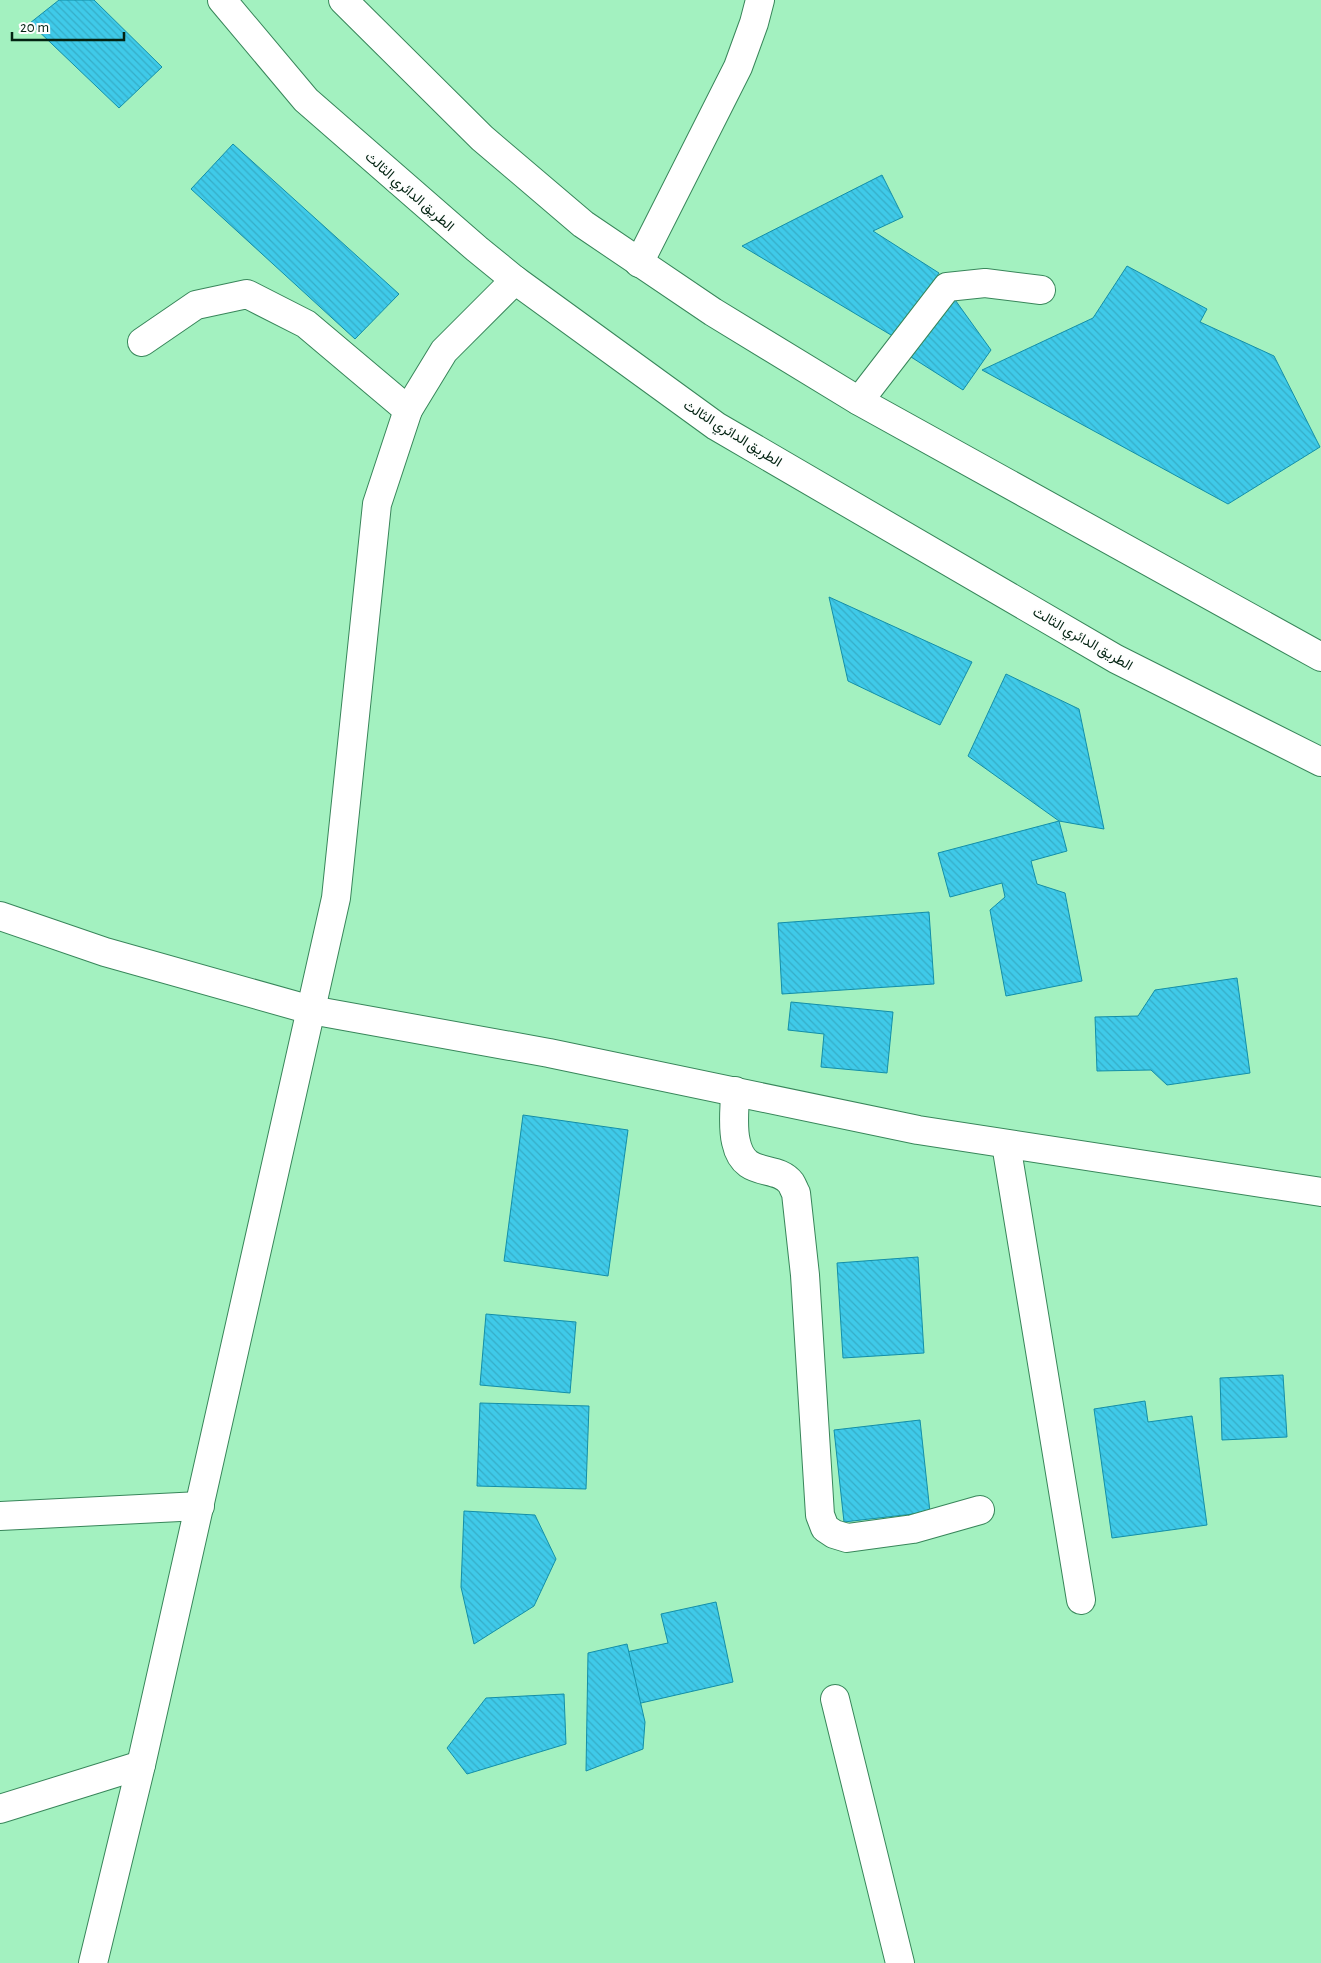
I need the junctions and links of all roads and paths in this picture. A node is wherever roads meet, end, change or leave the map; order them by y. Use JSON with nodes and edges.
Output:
{"nodes":[{"id":1,"x":222,"y":0,"type":"edge"},
{"id":2,"x":343,"y":0,"type":"edge"},
{"id":3,"x":760,"y":0,"type":"edge"},
{"id":4,"x":639,"y":262,"type":"junction"},
{"id":5,"x":515,"y":280,"type":"junction"},
{"id":6,"x":1041,"y":290,"type":"dead end"},
{"id":7,"x":142,"y":342,"type":"dead end"},
{"id":8,"x":859,"y":401,"type":"junction"},
{"id":9,"x":408,"y":410,"type":"junction"},
{"id":10,"x":1321,"y":657,"type":"edge"},
{"id":11,"x":1321,"y":762,"type":"edge"},
{"id":12,"x":0,"y":916,"type":"edge"},
{"id":13,"x":311,"y":1010,"type":"junction"},
{"id":14,"x":735,"y":1091,"type":"junction"},
{"id":15,"x":1006,"y":1144,"type":"junction"},
{"id":16,"x":1321,"y":1192,"type":"edge"},
{"id":17,"x":200,"y":1506,"type":"junction"},
{"id":18,"x":980,"y":1510,"type":"dead end"},
{"id":19,"x":0,"y":1516,"type":"edge"},
{"id":20,"x":1081,"y":1600,"type":"dead end"},
{"id":21,"x":835,"y":1699,"type":"dead end"},
{"id":22,"x":141,"y":1765,"type":"junction"},
{"id":23,"x":0,"y":1809,"type":"edge"},
{"id":24,"x":92,"y":1963,"type":"edge"},
{"id":25,"x":900,"y":1963,"type":"edge"}],
"edges":[{"from":1,"to":5,"type":"street","name":"الطريق الدائري الثالث"},
{"from":2,"to":4,"type":"street"},
{"from":3,"to":4,"type":"street"},
{"from":4,"to":8,"type":"street"},
{"from":5,"to":9,"type":"street"},
{"from":5,"to":11,"type":"street","name":"الطريق الدائري الثالث"},
{"from":6,"to":8,"type":"street"},
{"from":7,"to":9,"type":"street"},
{"from":8,"to":10,"type":"street"},
{"from":9,"to":13,"type":"street"},
{"from":12,"to":13,"type":"street"},
{"from":13,"to":14,"type":"street"},
{"from":13,"to":17,"type":"street"},
{"from":14,"to":15,"type":"street"},
{"from":14,"to":18,"type":"street"},
{"from":15,"to":16,"type":"street"},
{"from":15,"to":20,"type":"street"},
{"from":17,"to":19,"type":"street"},
{"from":17,"to":22,"type":"street"},
{"from":21,"to":25,"type":"street"},
{"from":22,"to":23,"type":"street"},
{"from":22,"to":24,"type":"street"}]}
